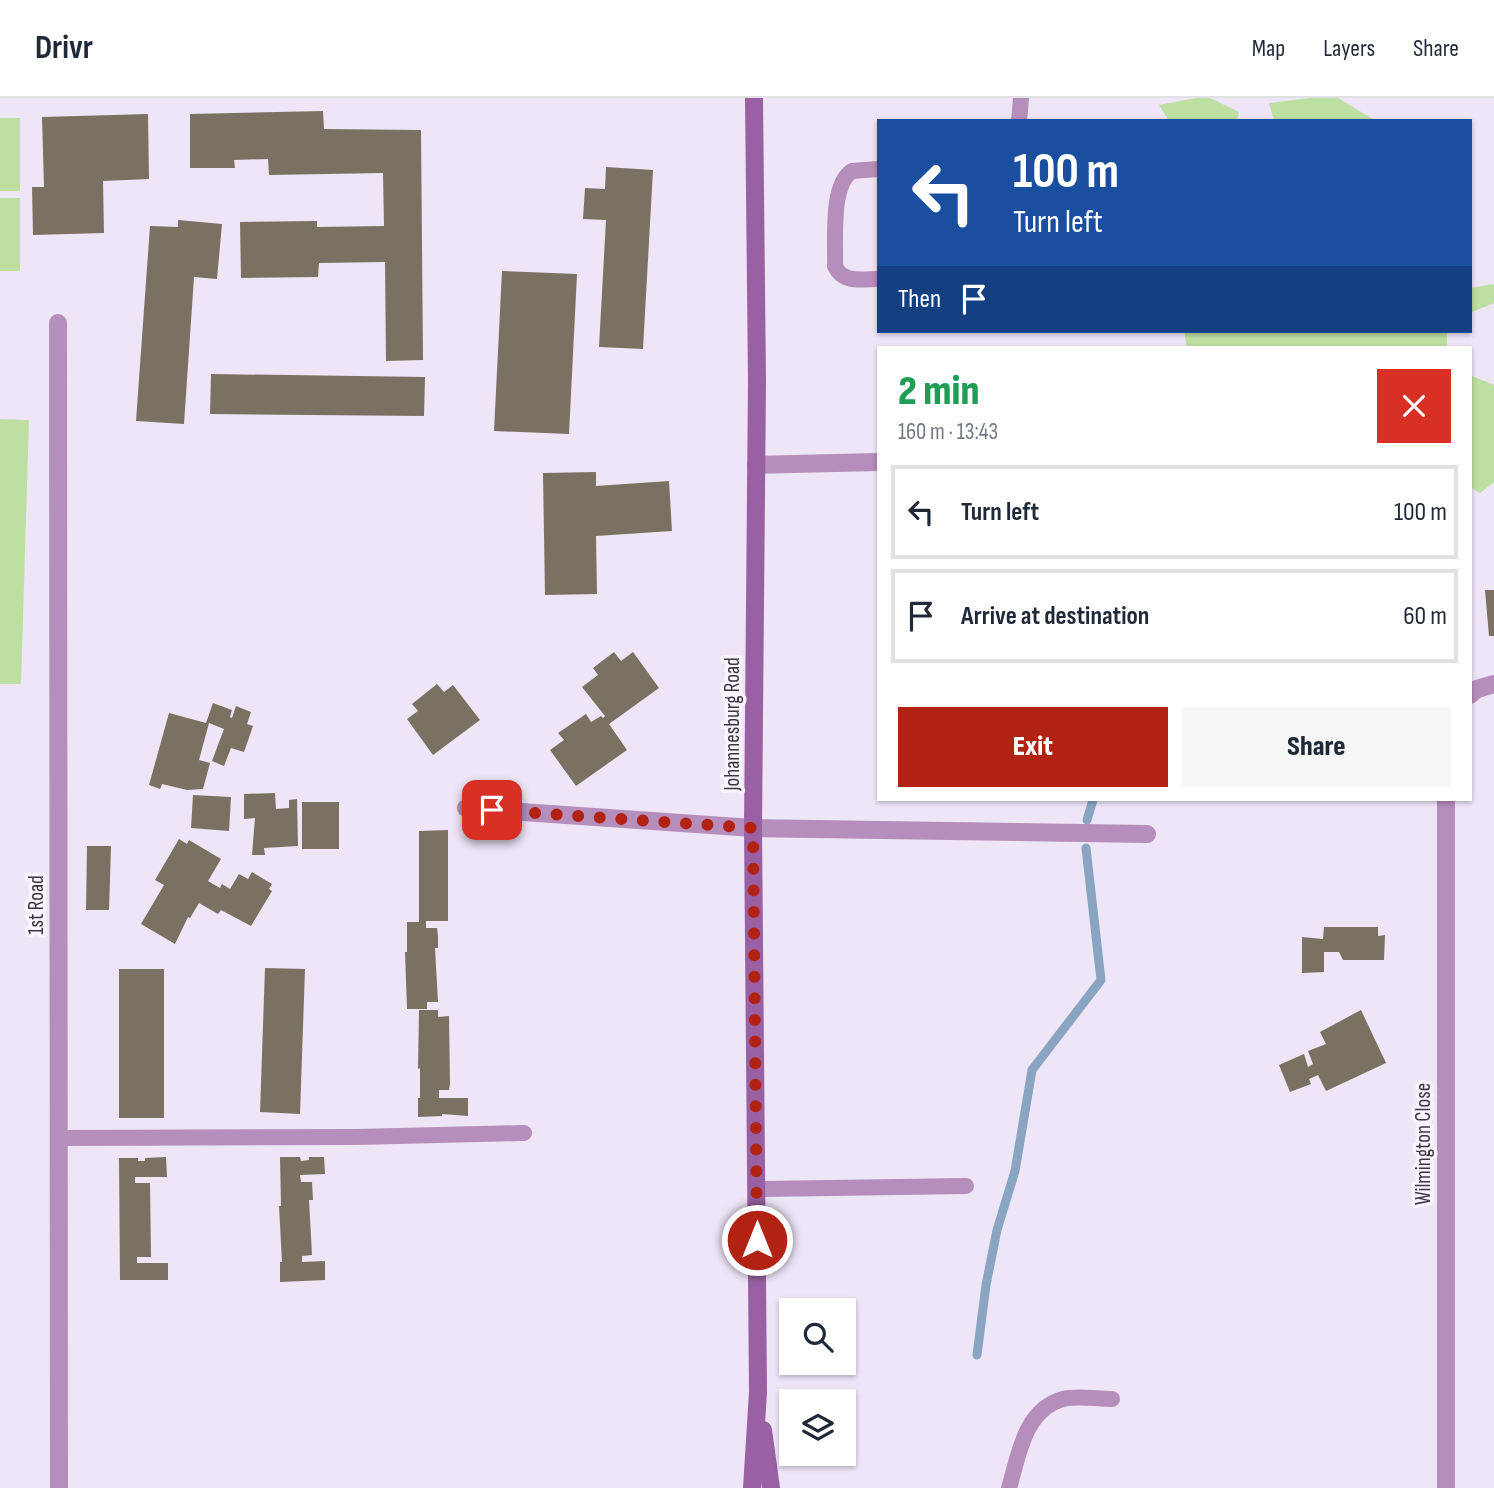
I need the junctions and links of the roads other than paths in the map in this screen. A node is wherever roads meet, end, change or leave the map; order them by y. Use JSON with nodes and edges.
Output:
{"nodes":[{"id":1,"x":754,"y":98,"type":"edge"},
{"id":2,"x":1021,"y":98,"type":"edge"},
{"id":3,"x":1019,"y":119,"type":"edge"},
{"id":4,"x":877,"y":169,"type":"edge"},
{"id":5,"x":877,"y":279,"type":"edge"},
{"id":6,"x":58,"y":323,"type":"dead end"},
{"id":7,"x":877,"y":462,"type":"edge"},
{"id":8,"x":756,"y":465,"type":"junction"},
{"id":9,"x":1494,"y":684,"type":"edge"},
{"id":10,"x":1472,"y":693,"type":"edge"},
{"id":11,"x":1446,"y":801,"type":"edge"},
{"id":12,"x":466,"y":808,"type":"dead end"},
{"id":13,"x":753,"y":828,"type":"junction"},
{"id":14,"x":1147,"y":834,"type":"dead end"},
{"id":15,"x":524,"y":1133,"type":"dead end"},
{"id":16,"x":58,"y":1138,"type":"junction"},
{"id":17,"x":966,"y":1186,"type":"dead end"},
{"id":18,"x":757,"y":1189,"type":"junction"},
{"id":19,"x":758,"y":1392,"type":"junction"},
{"id":20,"x":1112,"y":1399,"type":"dead end"},
{"id":21,"x":59,"y":1488,"type":"edge"},
{"id":22,"x":752,"y":1488,"type":"edge"},
{"id":23,"x":771,"y":1488,"type":"edge"},
{"id":24,"x":1009,"y":1488,"type":"edge"},
{"id":25,"x":1446,"y":1488,"type":"edge"}],
"edges":[{"from":1,"to":8,"type":"main road","name":"Johannesburg Road"},
{"from":2,"to":3,"type":"lane"},
{"from":4,"to":5,"type":"lane"},
{"from":6,"to":16,"type":"street","name":"1st Road"},
{"from":7,"to":8,"type":"street"},
{"from":8,"to":13,"type":"main road","name":"Johannesburg Road"},
{"from":9,"to":10,"type":"street"},
{"from":11,"to":25,"type":"street","name":"Wilmington Close"},
{"from":12,"to":13,"type":"street"},
{"from":13,"to":14,"type":"street"},
{"from":13,"to":18,"type":"main road","name":"Johannesburg Road"},
{"from":15,"to":16,"type":"lane"},
{"from":16,"to":21,"type":"street","name":"1st Road"},
{"from":17,"to":18,"type":"lane"},
{"from":18,"to":19,"type":"main road","name":"Johannesburg Road"},
{"from":19,"to":22,"type":"main road","name":"Johannesburg Road"},
{"from":19,"to":23,"type":"main road","name":"Johannesburg Road"},
{"from":20,"to":24,"type":"lane"}]}
